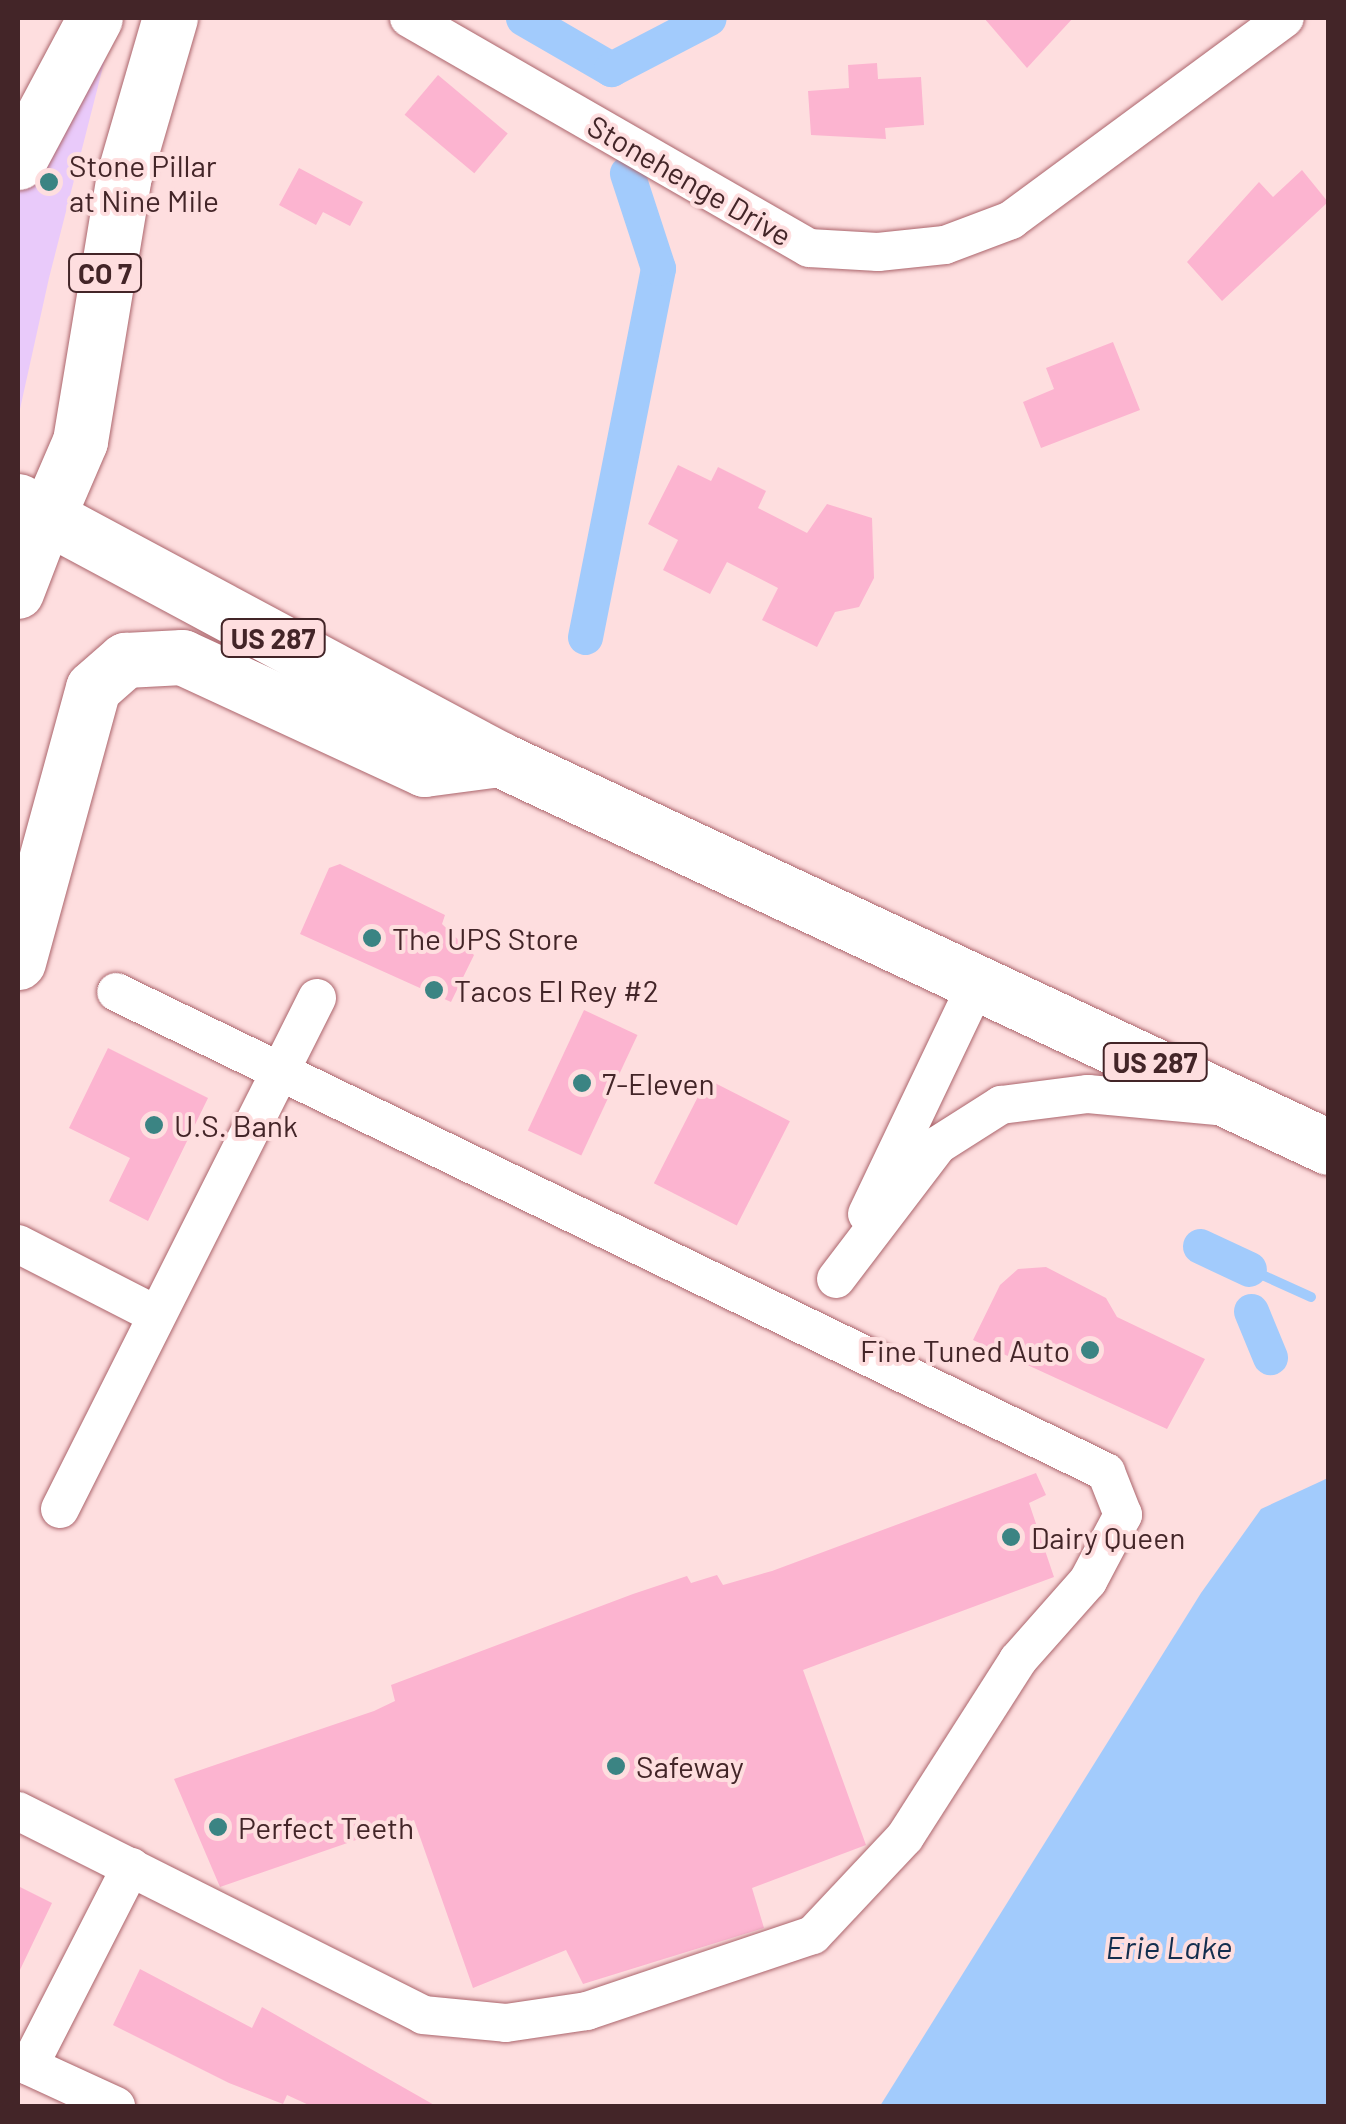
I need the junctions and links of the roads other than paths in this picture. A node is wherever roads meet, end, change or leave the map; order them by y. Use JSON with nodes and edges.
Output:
{"nodes":[{"id":1,"x":95,"y":18,"type":"edge"},
{"id":2,"x":170,"y":18,"type":"edge"},
{"id":3,"x":409,"y":18,"type":"edge"},
{"id":4,"x":1285,"y":18,"type":"edge"},
{"id":5,"x":18,"y":162,"type":"edge"},
{"id":6,"x":32,"y":511,"type":"edge"},
{"id":7,"x":18,"y":594,"type":"edge"},
{"id":8,"x":499,"y":759,"type":"junction"},
{"id":9,"x":18,"y":962,"type":"edge"},
{"id":10,"x":980,"y":977,"type":"junction"},
{"id":11,"x":116,"y":992,"type":"dead end"},
{"id":12,"x":317,"y":998,"type":"dead end"},
{"id":13,"x":280,"y":1070,"type":"junction"},
{"id":14,"x":1254,"y":1110,"type":"junction"},
{"id":15,"x":1328,"y":1148,"type":"edge"},
{"id":16,"x":18,"y":1244,"type":"edge"},
{"id":17,"x":836,"y":1280,"type":"junction"},
{"id":18,"x":157,"y":1315,"type":"junction"},
{"id":19,"x":812,"y":1329,"type":"junction"},
{"id":20,"x":60,"y":1509,"type":"dead end"},
{"id":21,"x":18,"y":1811,"type":"edge"},
{"id":22,"x":131,"y":1867,"type":"junction"},
{"id":23,"x":23,"y":2063,"type":"edge"},
{"id":24,"x":116,"y":2106,"type":"edge"}],
"edges":[{"from":1,"to":5,"type":"main road"},
{"from":2,"to":6,"type":"main road","number":"CO 7"},
{"from":3,"to":4,"type":"street","name":"Stonehenge Drive"},
{"from":6,"to":7,"type":"main road"},
{"from":6,"to":8,"type":"main road","number":"US 287"},
{"from":8,"to":9,"type":"main road"},
{"from":8,"to":10,"type":"main road","number":"US 287"},
{"from":10,"to":14,"type":"main road","number":"US 287"},
{"from":10,"to":17,"type":"street"},
{"from":11,"to":13,"type":"street"},
{"from":12,"to":13,"type":"street"},
{"from":13,"to":18,"type":"street"},
{"from":13,"to":19,"type":"street"},
{"from":14,"to":15,"type":"main road","number":"US 287"},
{"from":14,"to":17,"type":"street"},
{"from":16,"to":18,"type":"street"},
{"from":17,"to":19,"type":"street"},
{"from":18,"to":20,"type":"street"},
{"from":19,"to":22,"type":"street"},
{"from":21,"to":22,"type":"street"},
{"from":22,"to":23,"type":"street"},
{"from":23,"to":24,"type":"street"}]}
